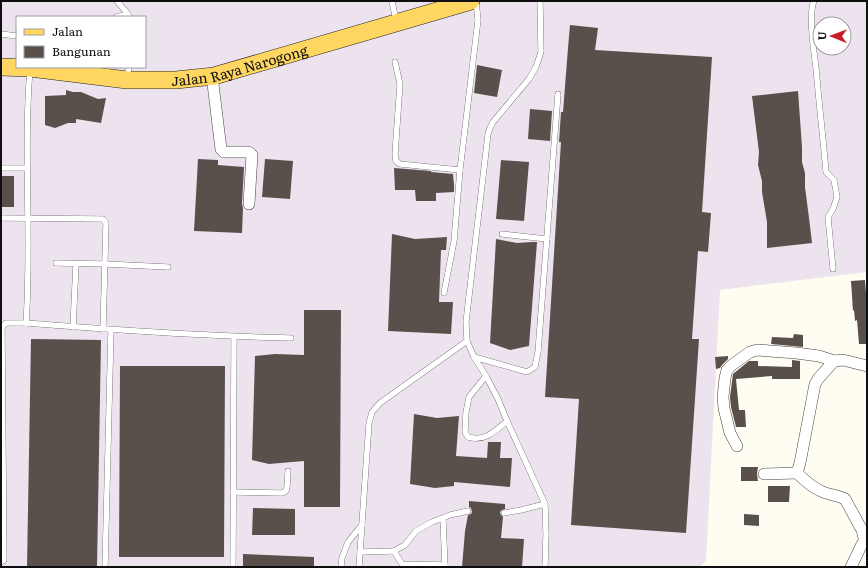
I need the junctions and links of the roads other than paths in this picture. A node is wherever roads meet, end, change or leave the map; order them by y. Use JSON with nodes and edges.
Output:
{"nodes":[{"id":1,"x":117,"y":1,"type":"edge"},
{"id":2,"x":392,"y":1,"type":"edge"},
{"id":3,"x":472,"y":1,"type":"edge"},
{"id":4,"x":476,"y":1,"type":"edge"},
{"id":5,"x":540,"y":1,"type":"edge"},
{"id":6,"x":814,"y":1,"type":"edge"},
{"id":7,"x":129,"y":15,"type":"edge"},
{"id":8,"x":397,"y":23,"type":"junction"},
{"id":9,"x":1,"y":34,"type":"edge"},
{"id":10,"x":16,"y":36,"type":"edge"},
{"id":11,"x":395,"y":62,"type":"dead end"},
{"id":12,"x":1,"y":67,"type":"edge"},
{"id":13,"x":16,"y":68,"type":"edge"},
{"id":14,"x":30,"y":68,"type":"joint"},
{"id":15,"x":128,"y":73,"type":"edge"},
{"id":16,"x":214,"y":76,"type":"junction"},
{"id":17,"x":558,"y":94,"type":"dead end"},
{"id":18,"x":1,"y":168,"type":"edge"},
{"id":19,"x":27,"y":168,"type":"junction"},
{"id":20,"x":460,"y":170,"type":"junction"},
{"id":21,"x":249,"y":204,"type":"dead end"},
{"id":22,"x":1,"y":218,"type":"edge"},
{"id":23,"x":28,"y":218,"type":"junction"},
{"id":24,"x":502,"y":234,"type":"dead end"},
{"id":25,"x":547,"y":240,"type":"junction"},
{"id":26,"x":56,"y":263,"type":"dead end"},
{"id":27,"x":76,"y":264,"type":"junction"},
{"id":28,"x":105,"y":264,"type":"junction"},
{"id":29,"x":168,"y":267,"type":"dead end"},
{"id":30,"x":833,"y":269,"type":"dead end"},
{"id":31,"x":444,"y":292,"type":"dead end"},
{"id":32,"x":26,"y":323,"type":"junction"},
{"id":33,"x":72,"y":327,"type":"junction"},
{"id":34,"x":103,"y":329,"type":"junction"},
{"id":35,"x":111,"y":330,"type":"junction"},
{"id":36,"x":234,"y":337,"type":"junction"},
{"id":37,"x":291,"y":338,"type":"dead end"},
{"id":38,"x":467,"y":341,"type":"junction"},
{"id":39,"x":474,"y":357,"type":"junction"},
{"id":40,"x":834,"y":361,"type":"junction"},
{"id":41,"x":867,"y":366,"type":"edge"},
{"id":42,"x":486,"y":376,"type":"junction"},
{"id":43,"x":507,"y":421,"type":"junction"},
{"id":44,"x":737,"y":446,"type":"dead end"},
{"id":45,"x":288,"y":472,"type":"dead end"},
{"id":46,"x":797,"y":473,"type":"junction"},
{"id":47,"x":764,"y":474,"type":"dead end"},
{"id":48,"x":233,"y":492,"type":"junction"},
{"id":49,"x":545,"y":504,"type":"junction"},
{"id":50,"x":468,"y":511,"type":"dead end"},
{"id":51,"x":504,"y":513,"type":"dead end"},
{"id":52,"x":2,"y":518,"type":"edge"},
{"id":53,"x":443,"y":518,"type":"junction"},
{"id":54,"x":362,"y":525,"type":"junction"},
{"id":55,"x":866,"y":542,"type":"edge"},
{"id":56,"x":394,"y":551,"type":"junction"},
{"id":57,"x":360,"y":552,"type":"junction"},
{"id":58,"x":1,"y":562,"type":"edge"},
{"id":59,"x":445,"y":566,"type":"edge"},
{"id":60,"x":105,"y":567,"type":"edge"},
{"id":61,"x":233,"y":567,"type":"edge"},
{"id":62,"x":341,"y":567,"type":"edge"},
{"id":63,"x":359,"y":567,"type":"edge"},
{"id":64,"x":545,"y":567,"type":"edge"},
{"id":65,"x":851,"y":567,"type":"edge"}],
"edges":[{"from":1,"to":7,"type":"lane"},
{"from":2,"to":8,"type":"lane"},
{"from":3,"to":8,"type":"main road","name":"Jalan Raya Narogong"},
{"from":4,"to":20,"type":"lane"},
{"from":5,"to":38,"type":"lane"},
{"from":6,"to":30,"type":"lane"},
{"from":8,"to":16,"type":"main road","name":"Jalan Raya Narogong"},
{"from":9,"to":10,"type":"lane"},
{"from":11,"to":20,"type":"lane"},
{"from":12,"to":13,"type":"main road","name":"Jalan Raya Narogong"},
{"from":14,"to":15,"type":"main road","name":"Jalan Raya Narogong"},
{"from":14,"to":19,"type":"lane"},
{"from":15,"to":16,"type":"main road","name":"Jalan Raya Narogong"},
{"from":16,"to":21,"type":"street"},
{"from":17,"to":25,"type":"lane"},
{"from":18,"to":19,"type":"lane"},
{"from":19,"to":23,"type":"lane"},
{"from":20,"to":31,"type":"lane"},
{"from":22,"to":23,"type":"lane"},
{"from":23,"to":28,"type":"lane"},
{"from":23,"to":32,"type":"lane"},
{"from":24,"to":25,"type":"lane"},
{"from":25,"to":39,"type":"lane"},
{"from":26,"to":27,"type":"lane"},
{"from":27,"to":28,"type":"lane"},
{"from":27,"to":33,"type":"lane"},
{"from":28,"to":29,"type":"lane"},
{"from":28,"to":34,"type":"lane"},
{"from":32,"to":33,"type":"lane"},
{"from":32,"to":52,"type":"lane"},
{"from":33,"to":34,"type":"lane"},
{"from":34,"to":35,"type":"lane"},
{"from":35,"to":36,"type":"lane"},
{"from":35,"to":60,"type":"lane"},
{"from":36,"to":37,"type":"lane"},
{"from":36,"to":48,"type":"lane"},
{"from":38,"to":39,"type":"lane"},
{"from":38,"to":54,"type":"lane"},
{"from":39,"to":42,"type":"lane"},
{"from":40,"to":41,"type":"street"},
{"from":40,"to":44,"type":"street"},
{"from":40,"to":46,"type":"street"},
{"from":42,"to":43,"type":"lane"},
{"from":42,"to":43,"type":"lane"},
{"from":43,"to":49,"type":"lane"},
{"from":45,"to":48,"type":"lane"},
{"from":46,"to":47,"type":"street"},
{"from":46,"to":55,"type":"street"},
{"from":48,"to":61,"type":"lane"},
{"from":49,"to":51,"type":"lane"},
{"from":49,"to":64,"type":"lane"},
{"from":50,"to":53,"type":"lane"},
{"from":52,"to":58,"type":"lane"},
{"from":53,"to":56,"type":"lane"},
{"from":53,"to":59,"type":"lane"},
{"from":54,"to":57,"type":"lane"},
{"from":54,"to":62,"type":"lane"},
{"from":55,"to":65,"type":"street"},
{"from":56,"to":57,"type":"lane"},
{"from":56,"to":59,"type":"lane"},
{"from":57,"to":63,"type":"lane"}]}
